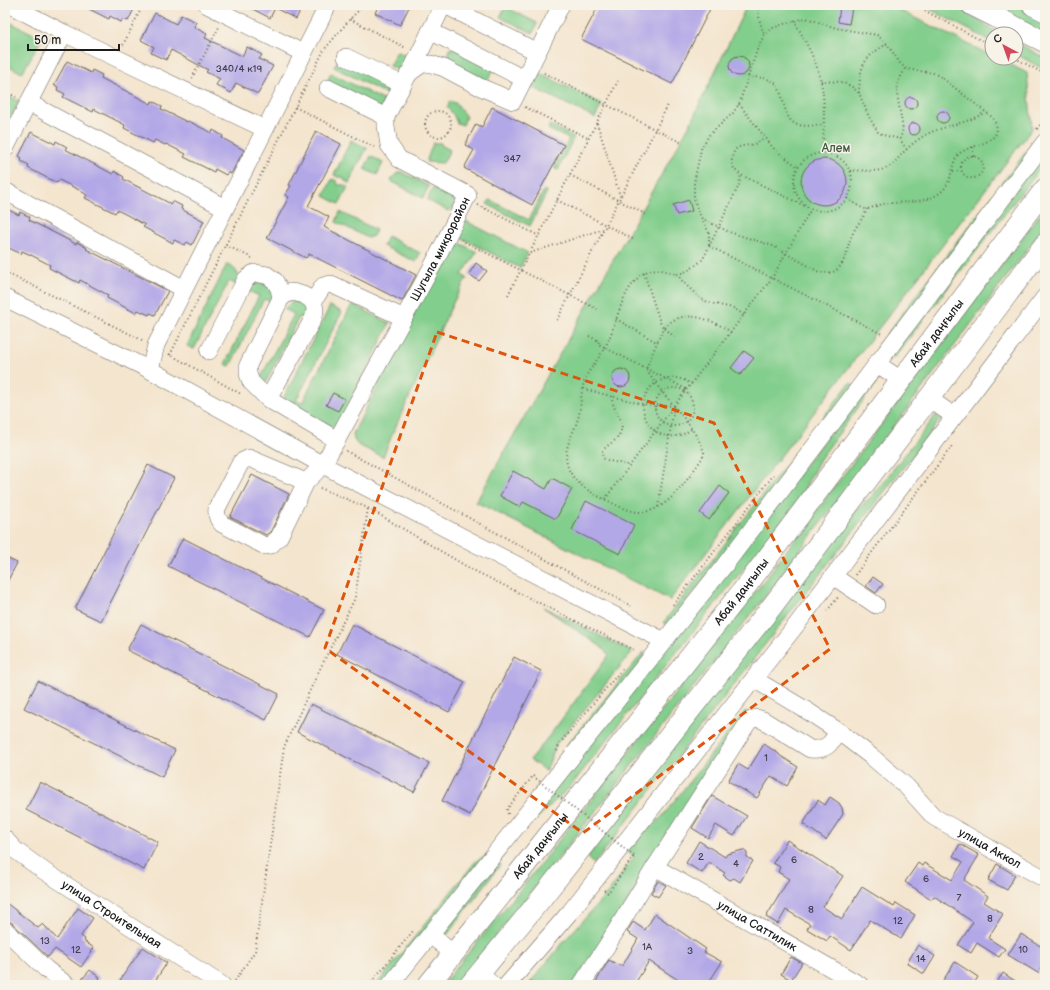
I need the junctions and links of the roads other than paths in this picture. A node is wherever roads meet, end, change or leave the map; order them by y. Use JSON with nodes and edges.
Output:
{"nodes":[{"id":1,"x":10,"y":5,"type":"edge"},
{"id":2,"x":207,"y":5,"type":"edge"},
{"id":3,"x":328,"y":5,"type":"edge"},
{"id":4,"x":444,"y":5,"type":"edge"},
{"id":5,"x":561,"y":5,"type":"edge"},
{"id":6,"x":972,"y":5,"type":"edge"},
{"id":7,"x":1033,"y":5,"type":"edge"},
{"id":8,"x":1045,"y":11,"type":"edge"},
{"id":9,"x":430,"y":32,"type":"junction"},
{"id":10,"x":64,"y":33,"type":"junction"},
{"id":11,"x":1042,"y":42,"type":"edge"},
{"id":12,"x":303,"y":53,"type":"junction"},
{"id":13,"x":346,"y":57,"type":"dead end"},
{"id":14,"x":530,"y":66,"type":"junction"},
{"id":15,"x":406,"y":79,"type":"junction"},
{"id":16,"x":328,"y":88,"type":"dead end"},
{"id":17,"x":29,"y":103,"type":"junction"},
{"id":18,"x":386,"y":117,"type":"junction"},
{"id":19,"x":265,"y":129,"type":"junction"},
{"id":20,"x":1045,"y":142,"type":"edge"},
{"id":21,"x":5,"y":149,"type":"edge"},
{"id":22,"x":1045,"y":189,"type":"edge"},
{"id":23,"x":5,"y":191,"type":"edge"},
{"id":24,"x":225,"y":208,"type":"junction"},
{"id":25,"x":1045,"y":244,"type":"edge"},
{"id":26,"x":184,"y":289,"type":"junction"},
{"id":27,"x":1045,"y":297,"type":"edge"},
{"id":28,"x":5,"y":298,"type":"edge"},
{"id":29,"x":281,"y":298,"type":"junction"},
{"id":30,"x":313,"y":302,"type":"junction"},
{"id":31,"x":404,"y":318,"type":"junction"},
{"id":32,"x":209,"y":351,"type":"dead end"},
{"id":33,"x":876,"y":363,"type":"junction"},
{"id":34,"x":150,"y":370,"type":"junction"},
{"id":35,"x":901,"y":380,"type":"junction"},
{"id":36,"x":928,"y":398,"type":"junction"},
{"id":37,"x":268,"y":399,"type":"junction"},
{"id":38,"x":954,"y":416,"type":"junction"},
{"id":39,"x":336,"y":442,"type":"junction"},
{"id":40,"x":323,"y":464,"type":"junction"},
{"id":41,"x":306,"y":482,"type":"junction"},
{"id":42,"x":833,"y":576,"type":"junction"},
{"id":43,"x":876,"y":605,"type":"dead end"},
{"id":44,"x":664,"y":641,"type":"junction"},
{"id":45,"x":754,"y":679,"type":"junction"},
{"id":46,"x":838,"y":731,"type":"junction"},
{"id":47,"x":5,"y":838,"type":"edge"},
{"id":48,"x":654,"y":867,"type":"junction"},
{"id":49,"x":1045,"y":879,"type":"edge"},
{"id":50,"x":5,"y":930,"type":"edge"},
{"id":51,"x":431,"y":935,"type":"junction"},
{"id":52,"x":454,"y":954,"type":"junction"},
{"id":53,"x":480,"y":981,"type":"edge"},
{"id":54,"x":67,"y":985,"type":"edge"},
{"id":55,"x":222,"y":985,"type":"edge"},
{"id":56,"x":390,"y":985,"type":"edge"},
{"id":57,"x":428,"y":985,"type":"edge"},
{"id":58,"x":507,"y":985,"type":"edge"},
{"id":59,"x":581,"y":985,"type":"edge"},
{"id":60,"x":860,"y":985,"type":"edge"}],
"edges":[{"from":1,"to":10,"type":"street"},
{"from":2,"to":12,"type":"street"},
{"from":3,"to":12,"type":"street"},
{"from":4,"to":9,"type":"street"},
{"from":4,"to":14,"type":"street"},
{"from":5,"to":14,"type":"street"},
{"from":6,"to":11,"type":"main road"},
{"from":7,"to":8,"type":"main road"},
{"from":9,"to":14,"type":"street"},
{"from":9,"to":15,"type":"street"},
{"from":10,"to":17,"type":"street"},
{"from":10,"to":19,"type":"street"},
{"from":12,"to":19,"type":"street"},
{"from":13,"to":15,"type":"street"},
{"from":14,"to":15,"type":"street"},
{"from":15,"to":18,"type":"street"},
{"from":16,"to":18,"type":"street"},
{"from":17,"to":21,"type":"street"},
{"from":17,"to":24,"type":"street"},
{"from":18,"to":31,"type":"street","name":"Шугыла микрорайон"},
{"from":19,"to":24,"type":"street"},
{"from":20,"to":33,"type":"street"},
{"from":22,"to":35,"type":"main road","name":"Абай даңғылы"},
{"from":23,"to":26,"type":"street"},
{"from":24,"to":26,"type":"street"},
{"from":25,"to":36,"type":"main road"},
{"from":26,"to":34,"type":"street"},
{"from":27,"to":38,"type":"street"},
{"from":28,"to":34,"type":"street"},
{"from":29,"to":30,"type":"street"},
{"from":29,"to":32,"type":"street"},
{"from":29,"to":37,"type":"street"},
{"from":30,"to":31,"type":"street"},
{"from":30,"to":37,"type":"street"},
{"from":31,"to":39,"type":"street","name":"Шугыла микрорайон"},
{"from":33,"to":35,"type":"street"},
{"from":33,"to":44,"type":"street"},
{"from":34,"to":40,"type":"street"},
{"from":35,"to":52,"type":"main road","name":"Абай даңғылы"},
{"from":36,"to":38,"type":"street"},
{"from":36,"to":53,"type":"main road"},
{"from":37,"to":39,"type":"street"},
{"from":38,"to":42,"type":"street"},
{"from":39,"to":40,"type":"street","name":"Шугыла микрорайон"},
{"from":40,"to":41,"type":"street","name":"Шугыла микрорайон"},
{"from":40,"to":44,"type":"street"},
{"from":41,"to":41,"type":"street","name":"Шугыла микрорайон"},
{"from":42,"to":43,"type":"street"},
{"from":42,"to":45,"type":"street"},
{"from":44,"to":51,"type":"street"},
{"from":45,"to":46,"type":"street"},
{"from":45,"to":58,"type":"street"},
{"from":46,"to":48,"type":"street"},
{"from":46,"to":49,"type":"street","name":"улица Аккол"},
{"from":47,"to":55,"type":"street","name":"улица Строительная"},
{"from":48,"to":59,"type":"street"},
{"from":48,"to":60,"type":"street","name":"улица Саттилик"},
{"from":50,"to":54,"type":"street"},
{"from":51,"to":52,"type":"street"},
{"from":51,"to":56,"type":"street"},
{"from":52,"to":57,"type":"main road","name":"Абай даңғылы"}]}
